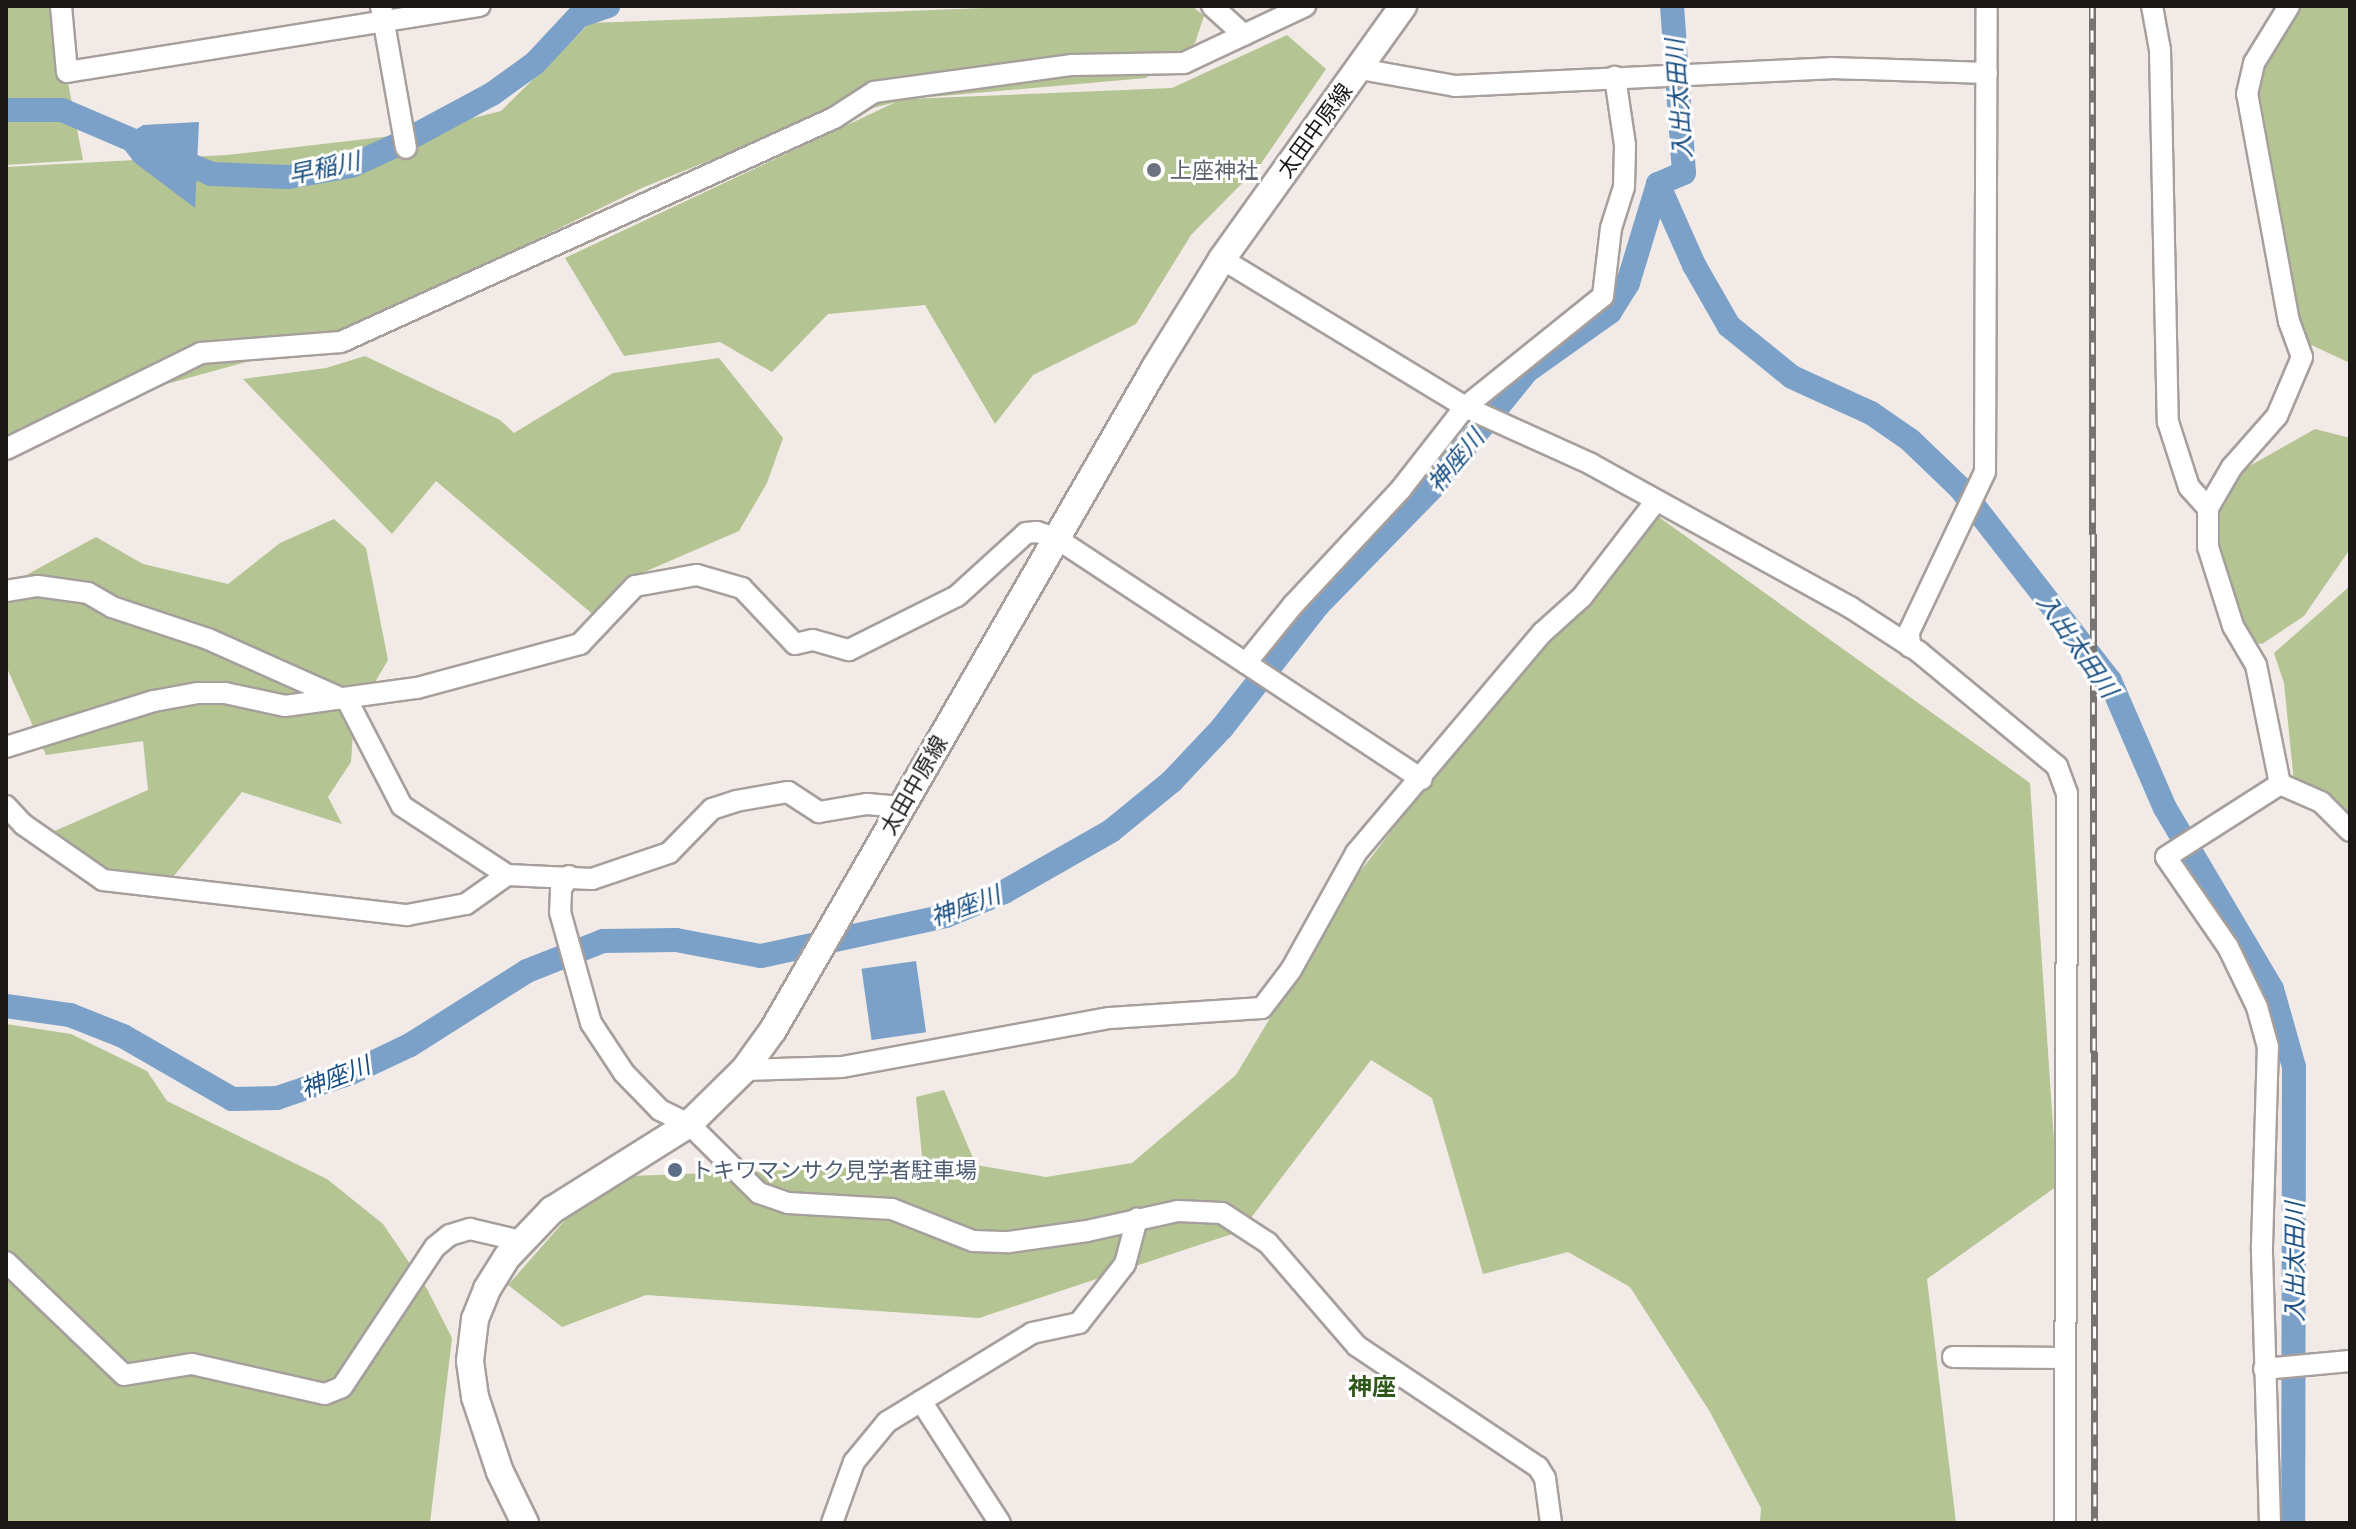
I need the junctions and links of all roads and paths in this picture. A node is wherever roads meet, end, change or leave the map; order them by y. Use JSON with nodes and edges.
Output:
{"nodes":[{"id":1,"x":61,"y":6,"type":"edge"},
{"id":2,"x":480,"y":6,"type":"edge"},
{"id":3,"x":1212,"y":6,"type":"edge"},
{"id":4,"x":1305,"y":6,"type":"edge"},
{"id":5,"x":1403,"y":6,"type":"edge"},
{"id":6,"x":1987,"y":6,"type":"edge"},
{"id":7,"x":2152,"y":6,"type":"edge"},
{"id":8,"x":2289,"y":6,"type":"edge"},
{"id":9,"x":383,"y":15,"type":"edge"},
{"id":10,"x":1244,"y":35,"type":"junction"},
{"id":11,"x":1360,"y":69,"type":"junction"},
{"id":12,"x":1987,"y":73,"type":"junction"},
{"id":13,"x":1615,"y":77,"type":"junction"},
{"id":14,"x":406,"y":148,"type":"dead end"},
{"id":15,"x":1222,"y":259,"type":"junction"},
{"id":16,"x":1465,"y":407,"type":"junction"},
{"id":17,"x":6,"y":449,"type":"edge"},
{"id":18,"x":1656,"y":501,"type":"junction"},
{"id":19,"x":2208,"y":508,"type":"junction"},
{"id":20,"x":1056,"y":538,"type":"junction"},
{"id":21,"x":6,"y":591,"type":"edge"},
{"id":22,"x":1910,"y":647,"type":"junction"},
{"id":23,"x":1246,"y":663,"type":"junction"},
{"id":24,"x":347,"y":700,"type":"junction"},
{"id":25,"x":6,"y":747,"type":"edge"},
{"id":26,"x":1422,"y":779,"type":"junction"},
{"id":27,"x":2280,"y":784,"type":"junction"},
{"id":28,"x":6,"y":806,"type":"edge"},
{"id":29,"x":901,"y":807,"type":"junction"},
{"id":30,"x":2350,"y":831,"type":"edge"},
{"id":31,"x":507,"y":875,"type":"junction"},
{"id":32,"x":569,"y":876,"type":"junction"},
{"id":33,"x":744,"y":1070,"type":"junction"},
{"id":34,"x":689,"y":1124,"type":"junction"},
{"id":35,"x":1137,"y":1219,"type":"junction"},
{"id":36,"x":521,"y":1241,"type":"junction"},
{"id":37,"x":6,"y":1262,"type":"edge"},
{"id":38,"x":1953,"y":1357,"type":"dead end"},
{"id":39,"x":2065,"y":1358,"type":"junction"},
{"id":40,"x":2350,"y":1361,"type":"edge"},
{"id":41,"x":2264,"y":1369,"type":"junction"},
{"id":42,"x":921,"y":1401,"type":"junction"},
{"id":43,"x":525,"y":1523,"type":"edge"},
{"id":44,"x":832,"y":1523,"type":"edge"},
{"id":45,"x":1000,"y":1523,"type":"edge"},
{"id":46,"x":1551,"y":1523,"type":"edge"},
{"id":47,"x":2065,"y":1523,"type":"edge"},
{"id":48,"x":2270,"y":1523,"type":"edge"}],
"edges":[{"from":1,"to":9,"type":"street"},
{"from":2,"to":9,"type":"street"},
{"from":3,"to":10,"type":"street"},
{"from":4,"to":10,"type":"street"},
{"from":5,"to":11,"type":"main road","name":"太田中原線"},
{"from":6,"to":12,"type":"street"},
{"from":7,"to":19,"type":"street"},
{"from":8,"to":19,"type":"street"},
{"from":9,"to":14,"type":"street"},
{"from":10,"to":17,"type":"street"},
{"from":11,"to":13,"type":"street"},
{"from":11,"to":15,"type":"main road","name":"太田中原線"},
{"from":12,"to":13,"type":"street"},
{"from":12,"to":22,"type":"street"},
{"from":13,"to":16,"type":"street"},
{"from":15,"to":16,"type":"street"},
{"from":15,"to":20,"type":"main road","name":"太田中原線"},
{"from":16,"to":18,"type":"street"},
{"from":16,"to":23,"type":"street"},
{"from":18,"to":22,"type":"street"},
{"from":18,"to":26,"type":"street"},
{"from":19,"to":27,"type":"street"},
{"from":20,"to":23,"type":"street"},
{"from":20,"to":24,"type":"street"},
{"from":20,"to":29,"type":"main road","name":"太田中原線"},
{"from":21,"to":24,"type":"street"},
{"from":22,"to":39,"type":"street"},
{"from":23,"to":26,"type":"street"},
{"from":24,"to":25,"type":"street"},
{"from":24,"to":31,"type":"street"},
{"from":26,"to":33,"type":"street"},
{"from":27,"to":30,"type":"street"},
{"from":27,"to":41,"type":"street"},
{"from":28,"to":31,"type":"street"},
{"from":29,"to":32,"type":"street"},
{"from":29,"to":33,"type":"main road","name":"太田中原線"},
{"from":31,"to":32,"type":"street"},
{"from":32,"to":34,"type":"street"},
{"from":33,"to":34,"type":"main road","name":"太田中原線"},
{"from":34,"to":35,"type":"street"},
{"from":34,"to":36,"type":"main road","name":"太田中原線"},
{"from":35,"to":42,"type":"street"},
{"from":35,"to":46,"type":"street"},
{"from":36,"to":37,"type":"street"},
{"from":36,"to":43,"type":"main road","name":"太田中原線"},
{"from":38,"to":39,"type":"street"},
{"from":39,"to":47,"type":"street"},
{"from":40,"to":41,"type":"street"},
{"from":41,"to":48,"type":"street"},
{"from":42,"to":44,"type":"street"},
{"from":42,"to":45,"type":"street"}]}
